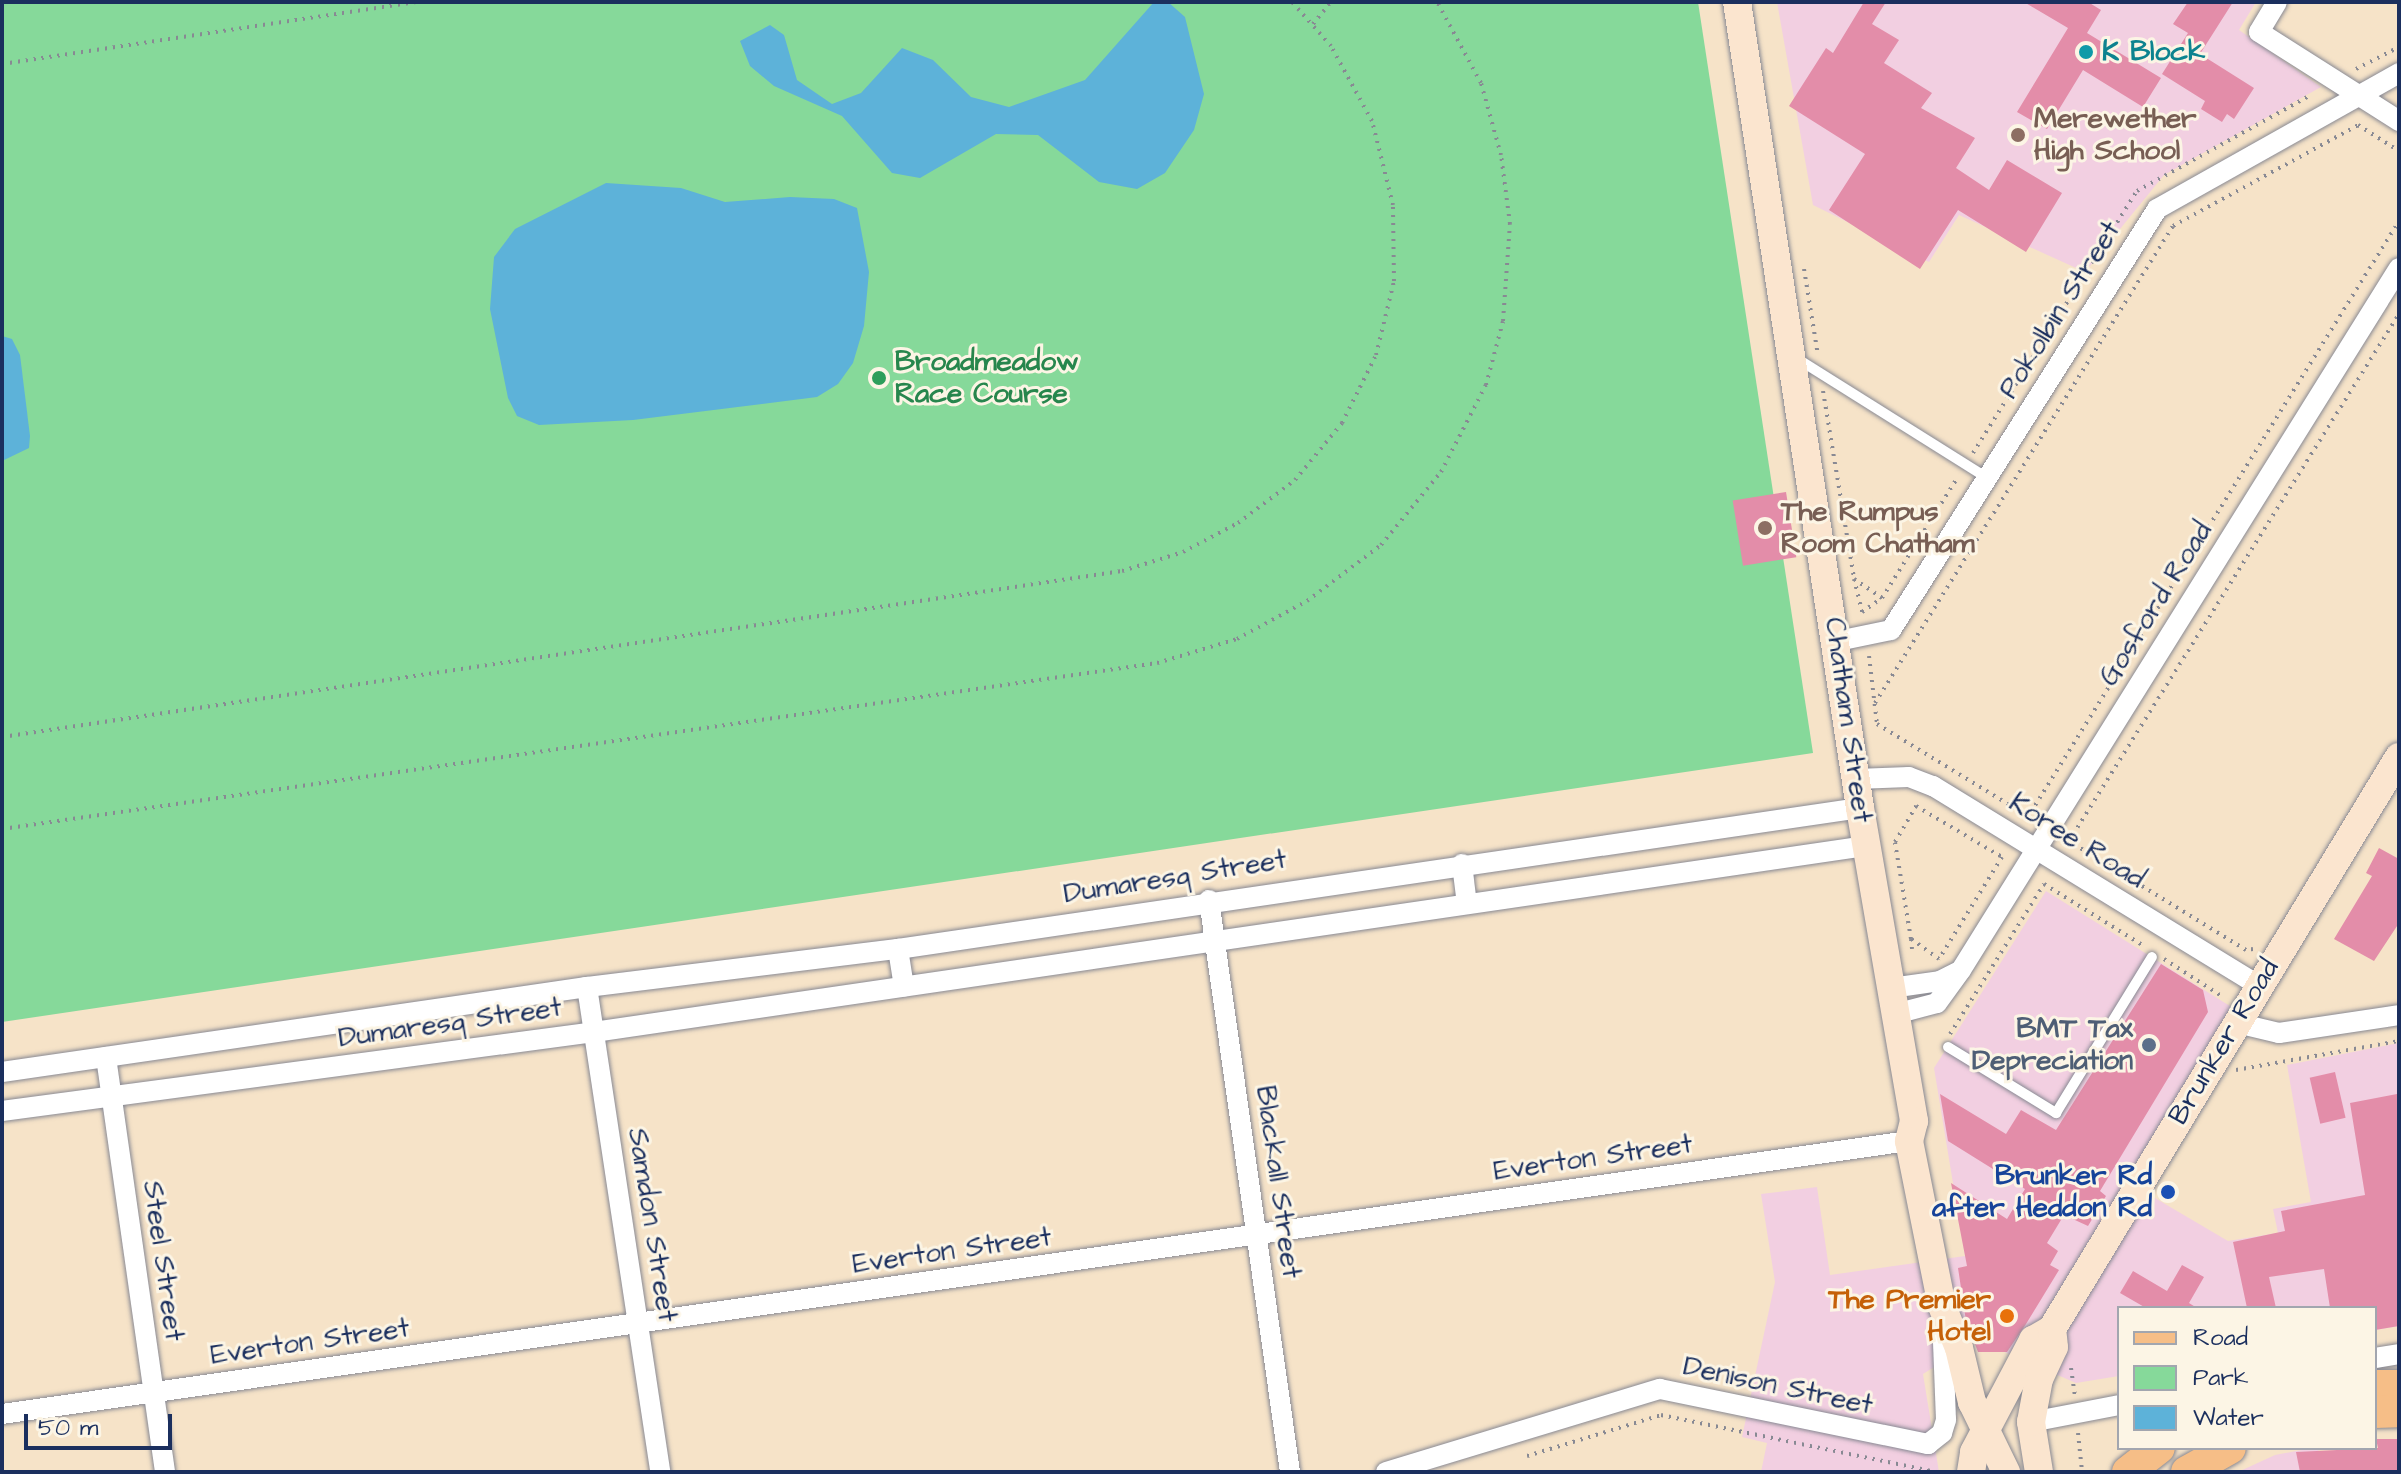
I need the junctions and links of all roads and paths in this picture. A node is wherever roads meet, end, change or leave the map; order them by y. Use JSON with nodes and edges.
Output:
{"nodes":[{"id":1,"x":419,"y":2,"type":"edge"},
{"id":2,"x":1292,"y":2,"type":"edge"},
{"id":3,"x":1331,"y":2,"type":"edge"},
{"id":4,"x":1437,"y":2,"type":"edge"},
{"id":5,"x":1737,"y":2,"type":"edge"},
{"id":6,"x":2277,"y":2,"type":"edge"},
{"id":7,"x":1313,"y":24,"type":"junction"},
{"id":8,"x":2399,"y":47,"type":"edge"},
{"id":9,"x":2346,"y":63,"type":"dead end"},
{"id":10,"x":2,"y":64,"type":"edge"},
{"id":11,"x":2399,"y":73,"type":"edge"},
{"id":12,"x":2356,"y":95,"type":"junction"},
{"id":13,"x":2309,"y":96,"type":"dead end"},
{"id":14,"x":2399,"y":121,"type":"edge"},
{"id":15,"x":2399,"y":151,"type":"edge"},
{"id":16,"x":2399,"y":221,"type":"edge"},
{"id":17,"x":1803,"y":266,"type":"dead end"},
{"id":18,"x":2399,"y":268,"type":"edge"},
{"id":19,"x":2399,"y":314,"type":"edge"},
{"id":20,"x":1792,"y":356,"type":"junction"},
{"id":21,"x":1821,"y":374,"type":"junction"},
{"id":22,"x":1966,"y":464,"type":"junction"},
{"id":23,"x":1987,"y":478,"type":"junction"},
{"id":24,"x":1854,"y":579,"type":"junction"},
{"id":25,"x":1882,"y":598,"type":"junction"},
{"id":26,"x":1838,"y":641,"type":"junction"},
{"id":27,"x":1869,"y":656,"type":"dead end"},
{"id":28,"x":1873,"y":705,"type":"junction"},
{"id":29,"x":2,"y":737,"type":"edge"},
{"id":30,"x":2399,"y":757,"type":"edge"},
{"id":31,"x":1856,"y":779,"type":"junction"},
{"id":32,"x":1860,"y":808,"type":"junction"},
{"id":33,"x":2,"y":829,"type":"edge"},
{"id":34,"x":1866,"y":846,"type":"junction"},
{"id":35,"x":2037,"y":849,"type":"junction"},
{"id":36,"x":1462,"y":864,"type":"junction"},
{"id":37,"x":1209,"y":900,"type":"junction"},
{"id":38,"x":1467,"y":902,"type":"junction"},
{"id":39,"x":1215,"y":938,"type":"junction"},
{"id":40,"x":1911,"y":939,"type":"junction"},
{"id":41,"x":898,"y":949,"type":"junction"},
{"id":42,"x":1912,"y":949,"type":"dead end"},
{"id":43,"x":2253,"y":949,"type":"dead end"},
{"id":44,"x":2152,"y":957,"type":"dead end"},
{"id":45,"x":2259,"y":986,"type":"junction"},
{"id":46,"x":587,"y":987,"type":"junction"},
{"id":47,"x":904,"y":987,"type":"junction"},
{"id":48,"x":2223,"y":997,"type":"dead end"},
{"id":49,"x":1893,"y":1001,"type":"junction"},
{"id":50,"x":2399,"y":1015,"type":"edge"},
{"id":51,"x":2237,"y":1023,"type":"junction"},
{"id":52,"x":594,"y":1032,"type":"junction"},
{"id":53,"x":2399,"y":1041,"type":"edge"},
{"id":54,"x":1946,"y":1045,"type":"joint"},
{"id":55,"x":106,"y":1057,"type":"junction"},
{"id":56,"x":2236,"y":1070,"type":"dead end"},
{"id":57,"x":2,"y":1072,"type":"edge"},
{"id":58,"x":111,"y":1096,"type":"junction"},
{"id":59,"x":2,"y":1111,"type":"edge"},
{"id":60,"x":1909,"y":1141,"type":"junction"},
{"id":61,"x":1257,"y":1235,"type":"junction"},
{"id":62,"x":1942,"y":1306,"type":"junction"},
{"id":63,"x":640,"y":1324,"type":"junction"},
{"id":64,"x":2052,"y":1329,"type":"junction"},
{"id":65,"x":2399,"y":1354,"type":"edge"},
{"id":66,"x":2377,"y":1358,"type":"edge"},
{"id":67,"x":2377,"y":1386,"type":"edge"},
{"id":68,"x":2399,"y":1386,"type":"edge"},
{"id":69,"x":154,"y":1392,"type":"junction"},
{"id":70,"x":2117,"y":1405,"type":"edge"},
{"id":71,"x":2399,"y":1411,"type":"edge"},
{"id":72,"x":2377,"y":1412,"type":"edge"},
{"id":73,"x":2,"y":1414,"type":"edge"},
{"id":74,"x":2031,"y":1422,"type":"junction"},
{"id":75,"x":1987,"y":1427,"type":"junction"},
{"id":76,"x":2077,"y":1427,"type":"dead end"},
{"id":77,"x":2156,"y":1450,"type":"edge"},
{"id":78,"x":2227,"y":1450,"type":"edge"},
{"id":79,"x":1527,"y":1456,"type":"dead end"},
{"id":80,"x":2193,"y":1470,"type":"edge"},
{"id":81,"x":165,"y":1472,"type":"edge"},
{"id":82,"x":660,"y":1472,"type":"edge"},
{"id":83,"x":1290,"y":1472,"type":"edge"},
{"id":84,"x":1386,"y":1472,"type":"edge"},
{"id":85,"x":1937,"y":1472,"type":"edge"},
{"id":86,"x":1971,"y":1472,"type":"edge"},
{"id":87,"x":2006,"y":1472,"type":"edge"},
{"id":88,"x":2039,"y":1472,"type":"edge"},
{"id":89,"x":2082,"y":1472,"type":"edge"},
{"id":90,"x":2128,"y":1472,"type":"edge"}],
"edges":[{"from":1,"to":10,"type":"path"},
{"from":2,"to":7,"type":"path"},
{"from":3,"to":7,"type":"path"},
{"from":4,"to":33,"type":"path"},
{"from":5,"to":20,"type":"street","name":"Chatham Street"},
{"from":6,"to":12,"type":"street"},
{"from":7,"to":29,"type":"path"},
{"from":8,"to":9,"type":"path"},
{"from":11,"to":12,"type":"street","name":"Pokolbin Street"},
{"from":12,"to":14,"type":"street"},
{"from":12,"to":23,"type":"street","name":"Pokolbin Street"},
{"from":13,"to":22,"type":"path"},
{"from":15,"to":28,"type":"path"},
{"from":16,"to":28,"type":"path"},
{"from":17,"to":21,"type":"path"},
{"from":18,"to":35,"type":"street","name":"Gosford Road"},
{"from":19,"to":43,"type":"path"},
{"from":20,"to":21,"type":"lane"},
{"from":20,"to":26,"type":"street","name":"Chatham Street"},
{"from":21,"to":22,"type":"lane"},
{"from":21,"to":24,"type":"path"},
{"from":22,"to":23,"type":"lane"},
{"from":22,"to":25,"type":"path"},
{"from":23,"to":26,"type":"street","name":"Pokolbin Street"},
{"from":24,"to":25,"type":"path"},
{"from":24,"to":25,"type":"path"},
{"from":26,"to":31,"type":"street","name":"Chatham Street"},
{"from":27,"to":28,"type":"path"},
{"from":30,"to":45,"type":"street","name":"Brunker Road"},
{"from":31,"to":32,"type":"street","name":"Chatham Street"},
{"from":31,"to":35,"type":"street","name":"Koree Road"},
{"from":32,"to":34,"type":"street","name":"Chatham Street"},
{"from":32,"to":36,"type":"street","name":"Dumaresq Street"},
{"from":34,"to":38,"type":"street","name":"Dumaresq Street"},
{"from":34,"to":49,"type":"street","name":"Chatham Street"},
{"from":35,"to":45,"type":"street","name":"Koree Road"},
{"from":35,"to":49,"type":"street","name":"Gosford Road"},
{"from":36,"to":37,"type":"street","name":"Dumaresq Street"},
{"from":36,"to":38,"type":"street"},
{"from":37,"to":39,"type":"street","name":"Blackall Street"},
{"from":37,"to":41,"type":"street","name":"Dumaresq Street"},
{"from":38,"to":39,"type":"street","name":"Dumaresq Street"},
{"from":39,"to":47,"type":"street","name":"Dumaresq Street"},
{"from":39,"to":61,"type":"street","name":"Blackall Street"},
{"from":40,"to":40,"type":"path"},
{"from":40,"to":42,"type":"path"},
{"from":41,"to":46,"type":"street","name":"Dumaresq Street"},
{"from":41,"to":47,"type":"street"},
{"from":44,"to":54,"type":"lane"},
{"from":45,"to":51,"type":"street","name":"Brunker Road"},
{"from":46,"to":52,"type":"street","name":"Samdon Street"},
{"from":46,"to":55,"type":"street","name":"Dumaresq Street"},
{"from":47,"to":52,"type":"street","name":"Dumaresq Street"},
{"from":48,"to":54,"type":"path"},
{"from":49,"to":60,"type":"street","name":"Chatham Street"},
{"from":50,"to":51,"type":"street"},
{"from":51,"to":64,"type":"street","name":"Brunker Road"},
{"from":52,"to":58,"type":"street","name":"Dumaresq Street"},
{"from":52,"to":63,"type":"street","name":"Samdon Street"},
{"from":53,"to":56,"type":"path"},
{"from":55,"to":57,"type":"street","name":"Dumaresq Street"},
{"from":55,"to":58,"type":"street","name":"Steel Street"},
{"from":58,"to":59,"type":"street","name":"Dumaresq Street"},
{"from":58,"to":69,"type":"street","name":"Steel Street"},
{"from":60,"to":61,"type":"street","name":"Everton Street"},
{"from":60,"to":62,"type":"street","name":"Chatham Street"},
{"from":61,"to":63,"type":"street","name":"Everton Street"},
{"from":61,"to":83,"type":"street","name":"Blackall Street"},
{"from":62,"to":75,"type":"street","name":"Chatham Street"},
{"from":62,"to":84,"type":"street","name":"Denison Street"},
{"from":63,"to":69,"type":"street","name":"Everton Street"},
{"from":63,"to":82,"type":"street","name":"Samdon Street"},
{"from":64,"to":74,"type":"street","name":"Brunker Road"},
{"from":64,"to":75,"type":"street","name":"Brunker Road"},
{"from":65,"to":66,"type":"street"},
{"from":67,"to":68,"type":"main road"},
{"from":69,"to":73,"type":"street","name":"Everton Street"},
{"from":69,"to":81,"type":"street","name":"Steel Street"},
{"from":70,"to":74,"type":"street"},
{"from":71,"to":72,"type":"main road"},
{"from":74,"to":88,"type":"street","name":"Brunker Road"},
{"from":75,"to":86,"type":"street"},
{"from":75,"to":87,"type":"street","name":"Chatham Street"},
{"from":76,"to":89,"type":"path"},
{"from":77,"to":90,"type":"main road"},
{"from":78,"to":80,"type":"main road"},
{"from":79,"to":85,"type":"path"}]}
